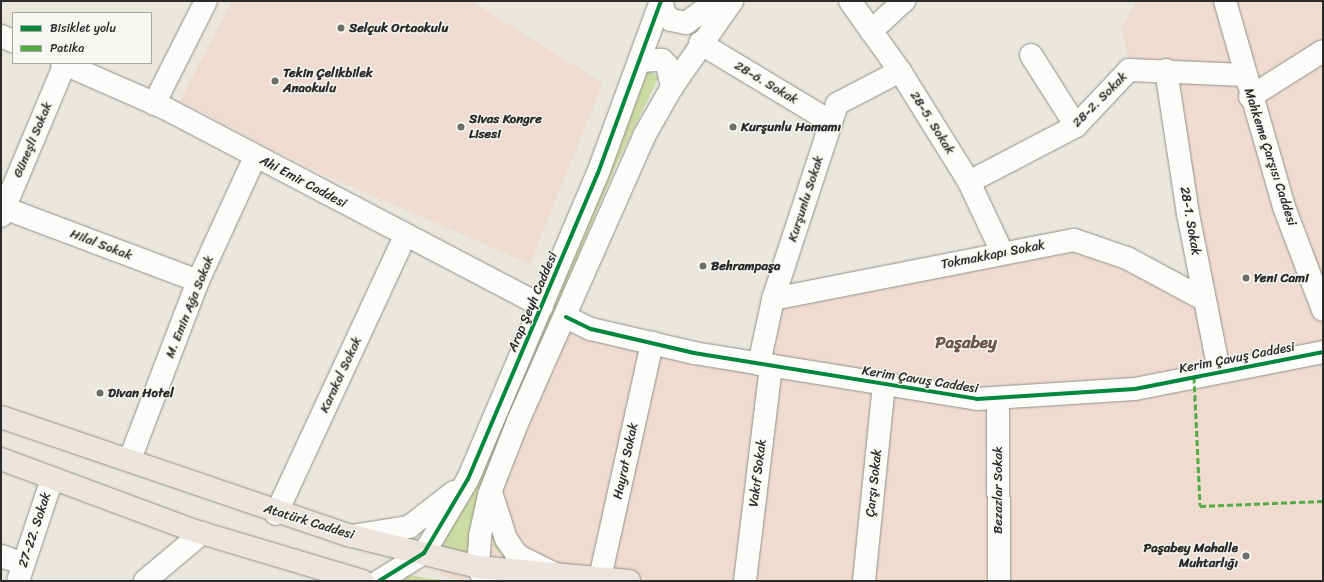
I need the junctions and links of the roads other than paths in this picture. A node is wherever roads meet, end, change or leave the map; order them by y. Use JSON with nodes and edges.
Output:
{"nodes":[{"id":1,"x":206,"y":1,"type":"edge"},
{"id":2,"x":661,"y":1,"type":"edge"},
{"id":3,"x":716,"y":1,"type":"edge"},
{"id":4,"x":732,"y":1,"type":"edge"},
{"id":5,"x":850,"y":1,"type":"edge"},
{"id":6,"x":904,"y":1,"type":"edge"},
{"id":7,"x":1220,"y":4,"type":"edge"},
{"id":8,"x":871,"y":31,"type":"junction"},
{"id":9,"x":1,"y":36,"type":"edge"},
{"id":10,"x":12,"y":41,"type":"edge"},
{"id":11,"x":700,"y":43,"type":"junction"},
{"id":12,"x":1323,"y":51,"type":"edge"},
{"id":13,"x":1031,"y":55,"type":"dead end"},
{"id":14,"x":640,"y":61,"type":"junction"},
{"id":15,"x":63,"y":64,"type":"edge"},
{"id":16,"x":1166,"y":70,"type":"junction"},
{"id":17,"x":900,"y":71,"type":"junction"},
{"id":18,"x":1244,"y":75,"type":"junction"},
{"id":19,"x":672,"y":87,"type":"junction"},
{"id":20,"x":1250,"y":97,"type":"junction"},
{"id":21,"x":154,"y":104,"type":"junction"},
{"id":22,"x":831,"y":122,"type":"junction"},
{"id":23,"x":1076,"y":126,"type":"junction"},
{"id":24,"x":255,"y":156,"type":"junction"},
{"id":25,"x":969,"y":182,"type":"junction"},
{"id":26,"x":3,"y":212,"type":"edge"},
{"id":27,"x":405,"y":236,"type":"junction"},
{"id":28,"x":1002,"y":252,"type":"junction"},
{"id":29,"x":198,"y":282,"type":"junction"},
{"id":30,"x":773,"y":299,"type":"junction"},
{"id":31,"x":1203,"y":299,"type":"junction"},
{"id":32,"x":542,"y":306,"type":"junction"},
{"id":33,"x":1323,"y":310,"type":"edge"},
{"id":34,"x":566,"y":317,"type":"junction"},
{"id":35,"x":652,"y":343,"type":"junction"},
{"id":36,"x":1323,"y":352,"type":"edge"},
{"id":37,"x":765,"y":365,"type":"junction"},
{"id":38,"x":1219,"y":371,"type":"junction"},
{"id":39,"x":884,"y":384,"type":"junction"},
{"id":40,"x":998,"y":399,"type":"junction"},
{"id":41,"x":1,"y":417,"type":"edge"},
{"id":42,"x":1,"y":459,"type":"edge"},
{"id":43,"x":130,"y":459,"type":"junction"},
{"id":44,"x":52,"y":479,"type":"junction"},
{"id":45,"x":468,"y":479,"type":"junction"},
{"id":46,"x":490,"y":492,"type":"junction"},
{"id":47,"x":276,"y":514,"type":"junction"},
{"id":48,"x":202,"y":533,"type":"junction"},
{"id":49,"x":351,"y":536,"type":"junction"},
{"id":50,"x":424,"y":553,"type":"junction"},
{"id":51,"x":1,"y":556,"type":"edge"},
{"id":52,"x":21,"y":573,"type":"edge"},
{"id":53,"x":482,"y":574,"type":"edge"},
{"id":54,"x":555,"y":574,"type":"junction"},
{"id":55,"x":600,"y":578,"type":"junction"},
{"id":56,"x":145,"y":581,"type":"edge"},
{"id":57,"x":363,"y":581,"type":"edge"},
{"id":58,"x":379,"y":581,"type":"edge"},
{"id":59,"x":629,"y":581,"type":"edge"},
{"id":60,"x":745,"y":581,"type":"edge"},
{"id":61,"x":864,"y":581,"type":"edge"},
{"id":62,"x":999,"y":581,"type":"edge"}],
"edges":[{"from":1,"to":21,"type":"street"},
{"from":2,"to":3,"type":"street"},
{"from":2,"to":14,"type":"street","name":"Arap Şeyh Caddesi"},
{"from":4,"to":11,"type":"street"},
{"from":5,"to":8,"type":"street","name":"28-5. Sokak"},
{"from":6,"to":8,"type":"street"},
{"from":7,"to":18,"type":"street","name":"Mahkeme Çarşısı Caddesi"},
{"from":8,"to":17,"type":"street","name":"28-5. Sokak"},
{"from":9,"to":10,"type":"street"},
{"from":11,"to":19,"type":"street"},
{"from":11,"to":22,"type":"street","name":"28-6. Sokak"},
{"from":12,"to":20,"type":"street"},
{"from":13,"to":23,"type":"street"},
{"from":14,"to":19,"type":"street"},
{"from":14,"to":32,"type":"street","name":"Arap Şeyh Caddesi"},
{"from":15,"to":21,"type":"street","name":"Ahi Emir Caddesi"},
{"from":15,"to":26,"type":"street","name":"Güneşli Sokak"},
{"from":16,"to":18,"type":"street","name":"28-2. Sokak"},
{"from":16,"to":23,"type":"street","name":"28-2. Sokak"},
{"from":16,"to":31,"type":"street","name":"28-1. Sokak"},
{"from":17,"to":22,"type":"street","name":"Kurşunlu Sokak"},
{"from":17,"to":25,"type":"street","name":"28-5. Sokak"},
{"from":18,"to":20,"type":"street","name":"Mahkeme Çarşısı Caddesi"},
{"from":19,"to":34,"type":"street"},
{"from":20,"to":33,"type":"street","name":"Mahkeme Çarşısı Caddesi"},
{"from":21,"to":24,"type":"street","name":"Ahi Emir Caddesi"},
{"from":22,"to":30,"type":"street","name":"Kurşunlu Sokak"},
{"from":23,"to":25,"type":"street","name":"28-2. Sokak"},
{"from":24,"to":27,"type":"street","name":"Ahi Emir Caddesi"},
{"from":24,"to":29,"type":"street","name":"M. Emin Ağa Sokak"},
{"from":25,"to":28,"type":"street","name":"28-5. Sokak"},
{"from":26,"to":29,"type":"street","name":"Hilal Sokak"},
{"from":27,"to":32,"type":"street","name":"Ahi Emir Caddesi"},
{"from":27,"to":47,"type":"street","name":"Karakol Sokak"},
{"from":28,"to":30,"type":"street","name":"Tokmakkapı Sokak"},
{"from":28,"to":31,"type":"street","name":"Tokmakkapı Sokak"},
{"from":29,"to":43,"type":"street","name":"M. Emin Ağa Sokak"},
{"from":30,"to":37,"type":"street","name":"Kurşunlu Sokak"},
{"from":31,"to":38,"type":"street","name":"28-1. Sokak"},
{"from":32,"to":45,"type":"street","name":"Arap Şeyh Caddesi"},
{"from":34,"to":35,"type":"street","name":"Kerim Çavuş Caddesi"},
{"from":34,"to":46,"type":"street"},
{"from":35,"to":37,"type":"street","name":"Kerim Çavuş Caddesi"},
{"from":35,"to":55,"type":"street","name":"Hayrat Sokak"},
{"from":36,"to":38,"type":"street","name":"Kerim Çavuş Caddesi"},
{"from":37,"to":39,"type":"street","name":"Kerim Çavuş Caddesi"},
{"from":37,"to":60,"type":"street","name":"Vakıf Sokak"},
{"from":38,"to":40,"type":"street","name":"Kerim Çavuş Caddesi"},
{"from":39,"to":40,"type":"street","name":"Kerim Çavuş Caddesi"},
{"from":39,"to":61,"type":"street","name":"Çarşı Sokak"},
{"from":40,"to":62,"type":"street","name":"Bezazlar Sokak"},
{"from":41,"to":43,"type":"main road","name":"Atatürk Caddesi"},
{"from":42,"to":44,"type":"main road"},
{"from":43,"to":47,"type":"main road","name":"Atatürk Caddesi"},
{"from":44,"to":48,"type":"main road"},
{"from":44,"to":52,"type":"street","name":"27-22. Sokak"},
{"from":45,"to":49,"type":"street"},
{"from":45,"to":50,"type":"street","name":"Arap Şeyh Caddesi"},
{"from":46,"to":53,"type":"street"},
{"from":46,"to":54,"type":"street"},
{"from":47,"to":49,"type":"main road","name":"Atatürk Caddesi"},
{"from":48,"to":56,"type":"street"},
{"from":48,"to":57,"type":"main road"},
{"from":49,"to":50,"type":"main road","name":"Atatürk Caddesi"},
{"from":50,"to":53,"type":"main road","name":"Atatürk Caddesi"},
{"from":50,"to":58,"type":"street","name":"Arap Şeyh Caddesi"},
{"from":51,"to":52,"type":"street"},
{"from":53,"to":54,"type":"main road","name":"Atatürk Caddesi"},
{"from":54,"to":55,"type":"main road","name":"Atatürk Caddesi"},
{"from":55,"to":59,"type":"main road","name":"Atatürk Caddesi"}]}
